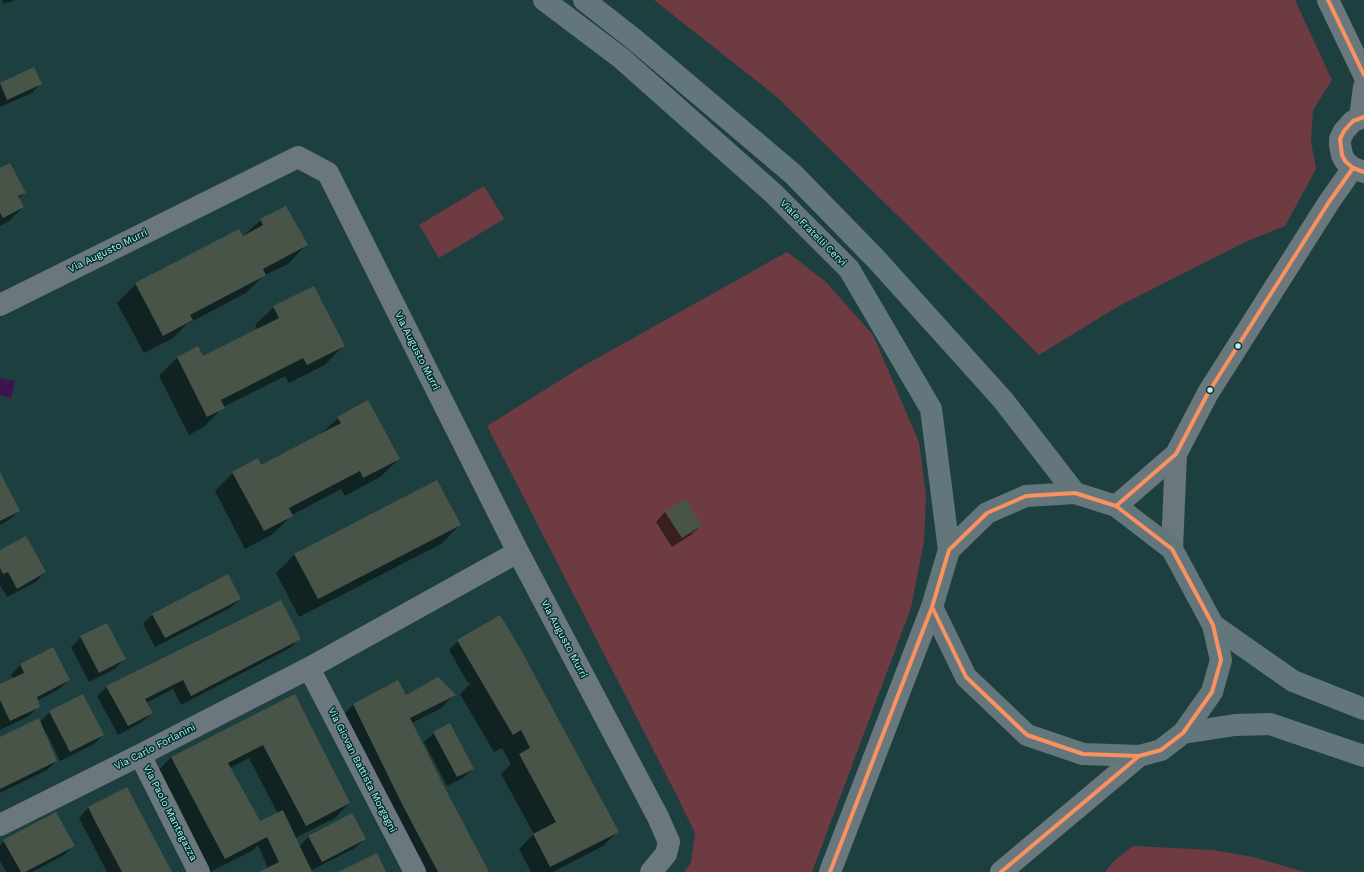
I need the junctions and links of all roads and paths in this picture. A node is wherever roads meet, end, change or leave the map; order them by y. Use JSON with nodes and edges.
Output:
{"nodes":[{"id":1,"x":544,"y":0,"type":"edge"},
{"id":2,"x":584,"y":0,"type":"edge"},
{"id":3,"x":1328,"y":0,"type":"edge"},
{"id":4,"x":1364,"y":75,"type":"edge"},
{"id":5,"x":1364,"y":87,"type":"edge"},
{"id":6,"x":1362,"y":118,"type":"edge"},
{"id":7,"x":1358,"y":170,"type":"edge"},
{"id":8,"x":0,"y":305,"type":"edge"},
{"id":9,"x":1176,"y":454,"type":"junction"},
{"id":10,"x":1075,"y":493,"type":"junction"},
{"id":11,"x":1116,"y":506,"type":"junction"},
{"id":12,"x":1172,"y":549,"type":"junction"},
{"id":13,"x":949,"y":550,"type":"junction"},
{"id":14,"x":518,"y":552,"type":"junction"},
{"id":15,"x":932,"y":608,"type":"junction"},
{"id":16,"x":1213,"y":625,"type":"junction"},
{"id":17,"x":309,"y":668,"type":"junction"},
{"id":18,"x":1364,"y":709,"type":"edge"},
{"id":19,"x":1183,"y":733,"type":"junction"},
{"id":20,"x":140,"y":755,"type":"junction"},
{"id":21,"x":1140,"y":756,"type":"junction"},
{"id":22,"x":1364,"y":756,"type":"edge"},
{"id":23,"x":0,"y":825,"type":"edge"},
{"id":24,"x":199,"y":872,"type":"edge"},
{"id":25,"x":415,"y":872,"type":"edge"},
{"id":26,"x":650,"y":872,"type":"edge"},
{"id":27,"x":830,"y":872,"type":"edge"},
{"id":28,"x":1001,"y":872,"type":"edge"}],
"edges":[{"from":1,"to":13,"type":"main road","name":"Viale Fratelli Cervi"},
{"from":2,"to":10,"type":"main road"},
{"from":3,"to":4,"type":"street"},
{"from":5,"to":6,"type":"street"},
{"from":6,"to":7,"type":"street"},
{"from":7,"to":9,"type":"street"},
{"from":8,"to":14,"type":"street","name":"Via Augusto Murri"},
{"from":9,"to":11,"type":"street"},
{"from":9,"to":12,"type":"street"},
{"from":10,"to":11,"type":"main road","name":"Viale Fratelli Cervi"},
{"from":10,"to":13,"type":"main road","name":"Viale Fratelli Cervi"},
{"from":11,"to":12,"type":"main road","name":"Viale Fratelli Cervi"},
{"from":12,"to":16,"type":"main road","name":"Viale Fratelli Cervi"},
{"from":13,"to":15,"type":"main road","name":"Viale Fratelli Cervi"},
{"from":14,"to":17,"type":"street","name":"Via Carlo Forlanini"},
{"from":14,"to":26,"type":"street","name":"Via Augusto Murri"},
{"from":15,"to":21,"type":"main road","name":"Viale Fratelli Cervi"},
{"from":15,"to":27,"type":"street"},
{"from":16,"to":18,"type":"main road","name":"Viale Fratelli Cervi"},
{"from":16,"to":19,"type":"main road","name":"Viale Fratelli Cervi"},
{"from":17,"to":20,"type":"street","name":"Via Carlo Forlanini"},
{"from":17,"to":25,"type":"street","name":"Via Giovan Battista Morgagni"},
{"from":19,"to":21,"type":"main road","name":"Viale Fratelli Cervi"},
{"from":19,"to":22,"type":"main road","name":"Viale Fratelli Cervi"},
{"from":20,"to":23,"type":"street","name":"Via Carlo Forlanini"},
{"from":20,"to":24,"type":"street","name":"Via Paolo Mantegazza"},
{"from":21,"to":28,"type":"street"}]}
